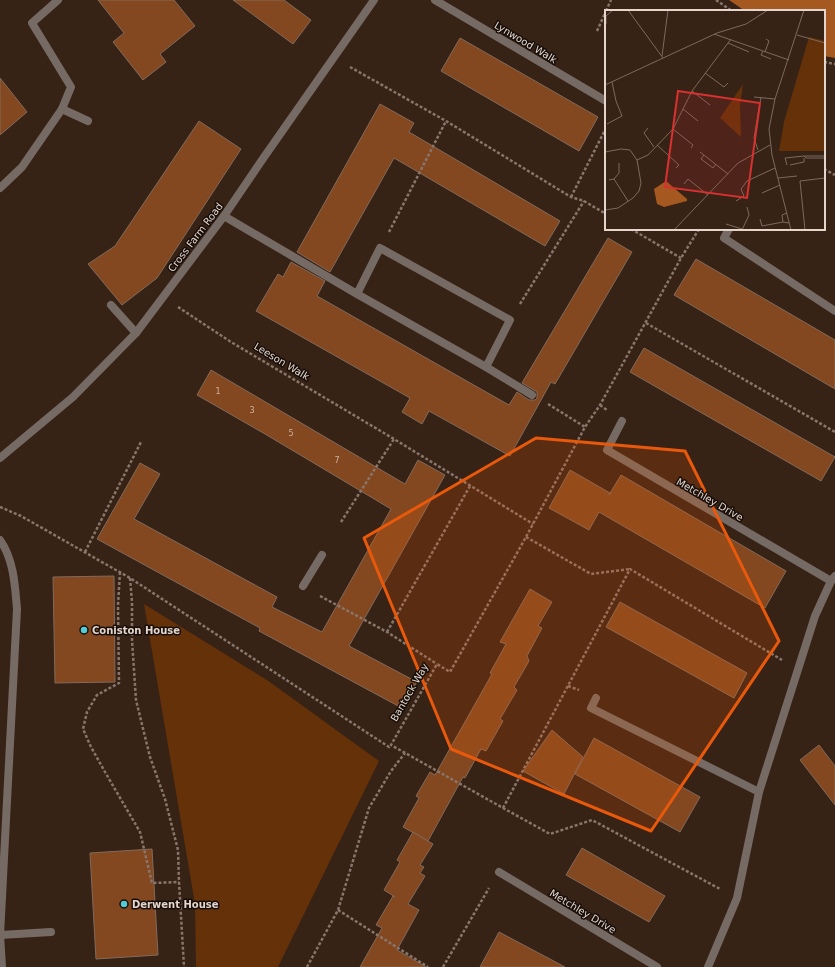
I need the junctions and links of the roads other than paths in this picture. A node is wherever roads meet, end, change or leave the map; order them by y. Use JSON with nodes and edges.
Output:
{"nodes":[{"id":1,"x":58,"y":0,"type":"edge"},
{"id":2,"x":374,"y":0,"type":"edge"},
{"id":3,"x":435,"y":0,"type":"edge"},
{"id":4,"x":605,"y":100,"type":"edge"},
{"id":5,"x":62,"y":109,"type":"junction"},
{"id":6,"x":88,"y":121,"type":"dead end"},
{"id":7,"x":0,"y":188,"type":"edge"},
{"id":8,"x":224,"y":216,"type":"junction"},
{"id":9,"x":728,"y":230,"type":"edge"},
{"id":10,"x":357,"y":294,"type":"junction"},
{"id":11,"x":111,"y":304,"type":"dead end"},
{"id":12,"x":835,"y":311,"type":"edge"},
{"id":13,"x":136,"y":333,"type":"junction"},
{"id":14,"x":486,"y":367,"type":"junction"},
{"id":15,"x":532,"y":395,"type":"road end"},
{"id":16,"x":622,"y":421,"type":"dead end"},
{"id":17,"x":0,"y":458,"type":"edge"},
{"id":18,"x":0,"y":540,"type":"edge"},
{"id":19,"x":322,"y":555,"type":"dead end"},
{"id":20,"x":833,"y":579,"type":"edge"},
{"id":21,"x":303,"y":586,"type":"road end"},
{"id":22,"x":596,"y":698,"type":"dead end"},
{"id":23,"x":759,"y":792,"type":"junction"},
{"id":24,"x":499,"y":872,"type":"road end"},
{"id":25,"x":51,"y":932,"type":"dead end"},
{"id":26,"x":0,"y":935,"type":"edge"},
{"id":27,"x":2,"y":967,"type":"edge"},
{"id":28,"x":657,"y":967,"type":"edge"},
{"id":29,"x":708,"y":967,"type":"edge"}],
"edges":[{"from":1,"to":5,"type":"street"},
{"from":2,"to":8,"type":"street","name":"Cross Farm Road"},
{"from":3,"to":4,"type":"street","name":"Lynwood Walk"},
{"from":5,"to":6,"type":"street"},
{"from":5,"to":7,"type":"street"},
{"from":8,"to":10,"type":"street"},
{"from":8,"to":13,"type":"street","name":"Cross Farm Road"},
{"from":9,"to":12,"type":"street"},
{"from":10,"to":14,"type":"street"},
{"from":10,"to":14,"type":"street"},
{"from":11,"to":13,"type":"street"},
{"from":13,"to":17,"type":"street","name":"Cross Farm Road"},
{"from":14,"to":15,"type":"street"},
{"from":16,"to":20,"type":"street","name":"Metchley Drive"},
{"from":18,"to":26,"type":"street"},
{"from":19,"to":21,"type":"street"},
{"from":20,"to":23,"type":"street","name":"Metchley Drive"},
{"from":22,"to":23,"type":"street"},
{"from":23,"to":29,"type":"street","name":"Metchley Drive"},
{"from":24,"to":28,"type":"street","name":"Metchley Drive"},
{"from":25,"to":26,"type":"street"},
{"from":26,"to":27,"type":"street"}]}
